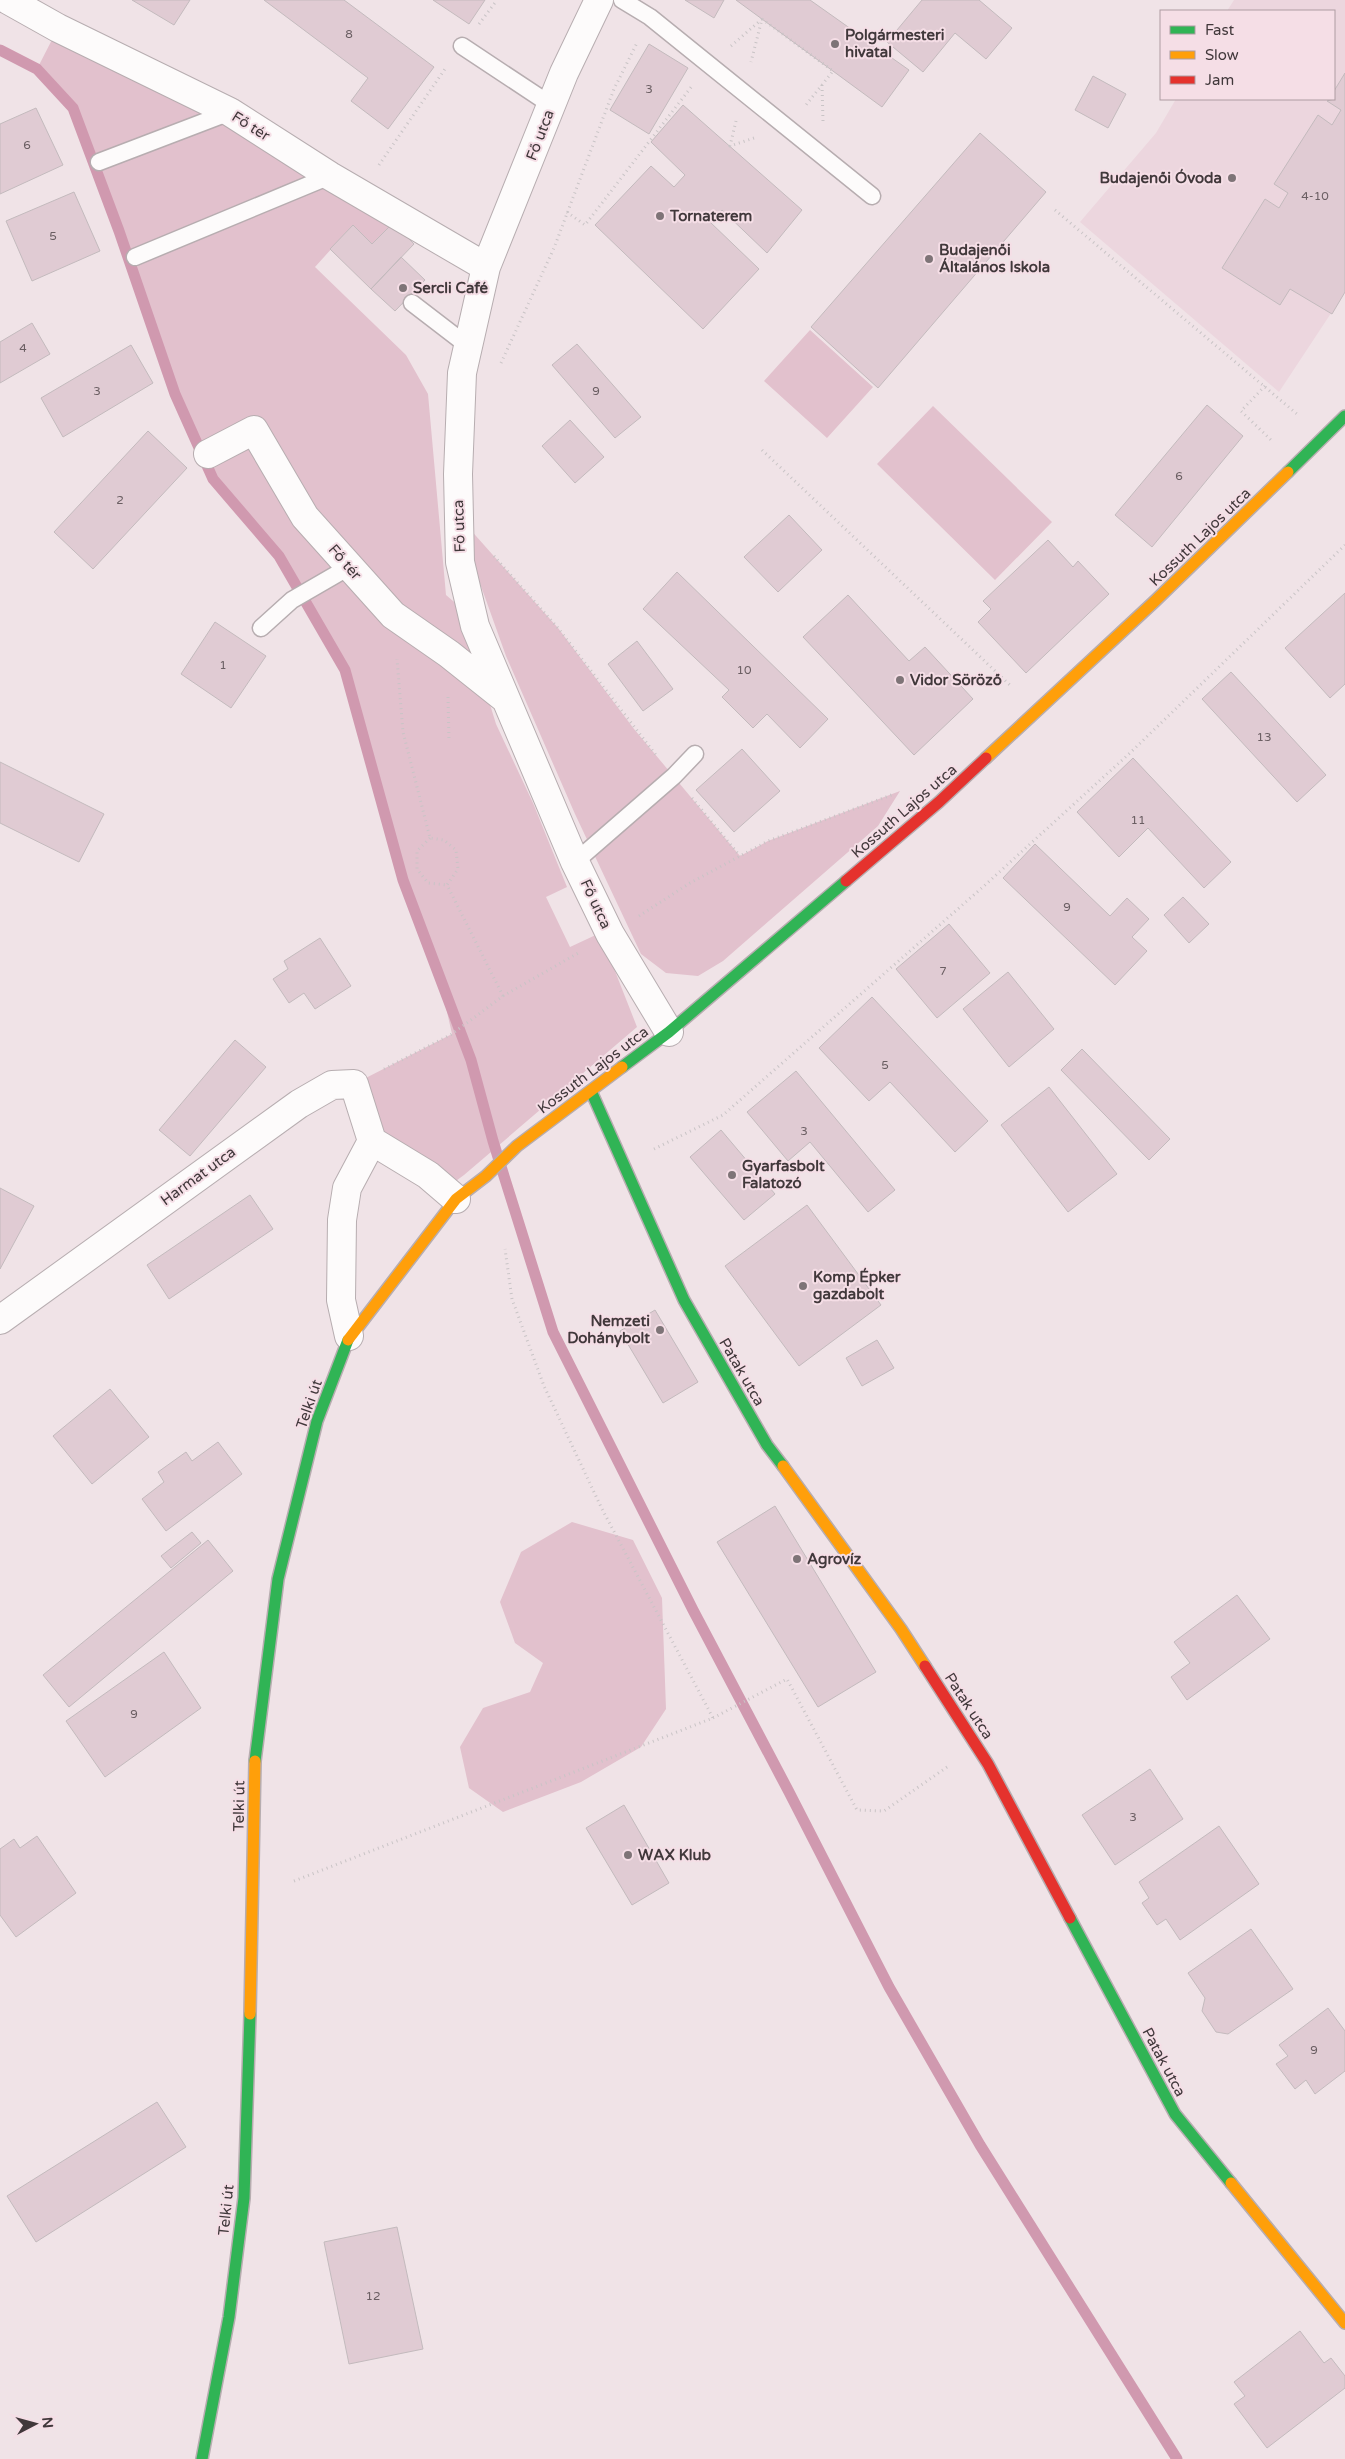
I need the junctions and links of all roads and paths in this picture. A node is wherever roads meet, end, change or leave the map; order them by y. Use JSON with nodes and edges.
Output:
{"nodes":[{"id":1,"x":8,"y":0,"type":"edge"},
{"id":2,"x":497,"y":0,"type":"edge"},
{"id":3,"x":599,"y":0,"type":"edge"},
{"id":4,"x":622,"y":0,"type":"edge"},
{"id":5,"x":650,"y":17,"type":"junction"},
{"id":6,"x":462,"y":46,"type":"junction"},
{"id":7,"x":552,"y":105,"type":"junction"},
{"id":8,"x":230,"y":112,"type":"junction"},
{"id":9,"x":99,"y":162,"type":"dead end"},
{"id":10,"x":330,"y":176,"type":"junction"},
{"id":11,"x":621,"y":178,"type":"dead end"},
{"id":12,"x":360,"y":192,"type":"junction"},
{"id":13,"x":872,"y":196,"type":"dead end"},
{"id":14,"x":1055,"y":210,"type":"dead end"},
{"id":15,"x":567,"y":212,"type":"junction"},
{"id":16,"x":135,"y":257,"type":"dead end"},
{"id":17,"x":486,"y":267,"type":"junction"},
{"id":18,"x":412,"y":303,"type":"dead end"},
{"id":19,"x":468,"y":346,"type":"junction"},
{"id":20,"x":499,"y":372,"type":"dead end"},
{"id":21,"x":1265,"y":386,"type":"junction"},
{"id":22,"x":1345,"y":416,"type":"edge"},
{"id":23,"x":1324,"y":438,"type":"junction"},
{"id":24,"x":762,"y":450,"type":"dead end"},
{"id":25,"x":208,"y":454,"type":"dead end"},
{"id":26,"x":1297,"y":465,"type":"junction"},
{"id":27,"x":458,"y":515,"type":"junction"},
{"id":28,"x":1345,"y":545,"type":"edge"},
{"id":29,"x":349,"y":567,"type":"junction"},
{"id":30,"x":393,"y":616,"type":"junction"},
{"id":31,"x":261,"y":628,"type":"dead end"},
{"id":32,"x":1010,"y":685,"type":"junction"},
{"id":33,"x":1005,"y":693,"type":"dead end"},
{"id":34,"x":506,"y":700,"type":"junction"},
{"id":35,"x":1037,"y":710,"type":"junction"},
{"id":36,"x":695,"y":754,"type":"dead end"},
{"id":37,"x":674,"y":776,"type":"junction"},
{"id":38,"x":900,"y":791,"type":"dead end"},
{"id":39,"x":430,"y":838,"type":"junction"},
{"id":40,"x":740,"y":856,"type":"junction"},
{"id":41,"x":575,"y":862,"type":"junction"},
{"id":42,"x":446,"y":884,"type":"junction"},
{"id":43,"x":610,"y":934,"type":"junction"},
{"id":44,"x":503,"y":996,"type":"junction"},
{"id":45,"x":669,"y":1032,"type":"junction"},
{"id":46,"x":354,"y":1084,"type":"junction"},
{"id":47,"x":591,"y":1091,"type":"junction"},
{"id":48,"x":372,"y":1141,"type":"junction"},
{"id":49,"x":622,"y":1164,"type":"junction"},
{"id":50,"x":456,"y":1199,"type":"junction"},
{"id":51,"x":505,"y":1249,"type":"dead end"},
{"id":52,"x":0,"y":1320,"type":"edge"},
{"id":53,"x":349,"y":1336,"type":"junction"},
{"id":54,"x":713,"y":1718,"type":"junction"},
{"id":55,"x":977,"y":1746,"type":"junction"},
{"id":56,"x":294,"y":1881,"type":"dead end"},
{"id":57,"x":1345,"y":2323,"type":"edge"},
{"id":58,"x":202,"y":2459,"type":"edge"}],
"edges":[{"from":1,"to":8,"type":"street","name":"Fő tér"},
{"from":2,"to":6,"type":"path"},
{"from":3,"to":7,"type":"street","name":"Fő utca"},
{"from":4,"to":5,"type":"lane"},
{"from":5,"to":13,"type":"lane"},
{"from":5,"to":15,"type":"path"},
{"from":6,"to":7,"type":"lane"},
{"from":6,"to":12,"type":"path"},
{"from":7,"to":17,"type":"street","name":"Fő utca"},
{"from":8,"to":9,"type":"lane"},
{"from":8,"to":10,"type":"street","name":"Fő tér"},
{"from":10,"to":12,"type":"street","name":"Fő tér"},
{"from":10,"to":16,"type":"lane"},
{"from":11,"to":15,"type":"path"},
{"from":12,"to":17,"type":"street","name":"Fő tér"},
{"from":14,"to":21,"type":"path"},
{"from":15,"to":20,"type":"path"},
{"from":17,"to":19,"type":"street","name":"Fő utca"},
{"from":18,"to":19,"type":"lane"},
{"from":19,"to":27,"type":"street","name":"Fő utca"},
{"from":21,"to":23,"type":"path"},
{"from":21,"to":26,"type":"path"},
{"from":22,"to":23,"type":"main road","name":"Kossuth Lajos utca"},
{"from":23,"to":26,"type":"main road","name":"Kossuth Lajos utca"},
{"from":24,"to":32,"type":"path"},
{"from":25,"to":29,"type":"street","name":"Fő tér"},
{"from":26,"to":35,"type":"main road","name":"Kossuth Lajos utca"},
{"from":27,"to":34,"type":"street","name":"Fő utca"},
{"from":27,"to":37,"type":"path"},
{"from":28,"to":49,"type":"path"},
{"from":29,"to":30,"type":"street","name":"Fő tér"},
{"from":29,"to":31,"type":"lane"},
{"from":30,"to":34,"type":"street","name":"Fő tér"},
{"from":30,"to":39,"type":"path"},
{"from":32,"to":33,"type":"path"},
{"from":32,"to":35,"type":"path"},
{"from":34,"to":41,"type":"street","name":"Fő utca"},
{"from":35,"to":45,"type":"main road","name":"Kossuth Lajos utca"},
{"from":36,"to":37,"type":"lane"},
{"from":37,"to":40,"type":"path"},
{"from":37,"to":41,"type":"lane"},
{"from":38,"to":40,"type":"path"},
{"from":39,"to":42,"type":"path"},
{"from":39,"to":42,"type":"path"},
{"from":40,"to":43,"type":"path"},
{"from":41,"to":43,"type":"street","name":"Fő utca"},
{"from":42,"to":44,"type":"path"},
{"from":43,"to":44,"type":"path"},
{"from":43,"to":45,"type":"street","name":"Fő utca"},
{"from":44,"to":46,"type":"path"},
{"from":45,"to":47,"type":"main road","name":"Kossuth Lajos utca"},
{"from":46,"to":48,"type":"street"},
{"from":46,"to":52,"type":"street","name":"Harmat utca"},
{"from":47,"to":49,"type":"main road","name":"Patak utca"},
{"from":47,"to":50,"type":"main road","name":"Kossuth Lajos utca"},
{"from":48,"to":50,"type":"street"},
{"from":48,"to":53,"type":"street"},
{"from":49,"to":55,"type":"main road","name":"Patak utca"},
{"from":50,"to":53,"type":"main road","name":"Telki út"},
{"from":51,"to":54,"type":"path"},
{"from":53,"to":58,"type":"main road","name":"Telki út"},
{"from":54,"to":55,"type":"path"},
{"from":54,"to":56,"type":"path"},
{"from":55,"to":57,"type":"main road","name":"Patak utca"}]}
